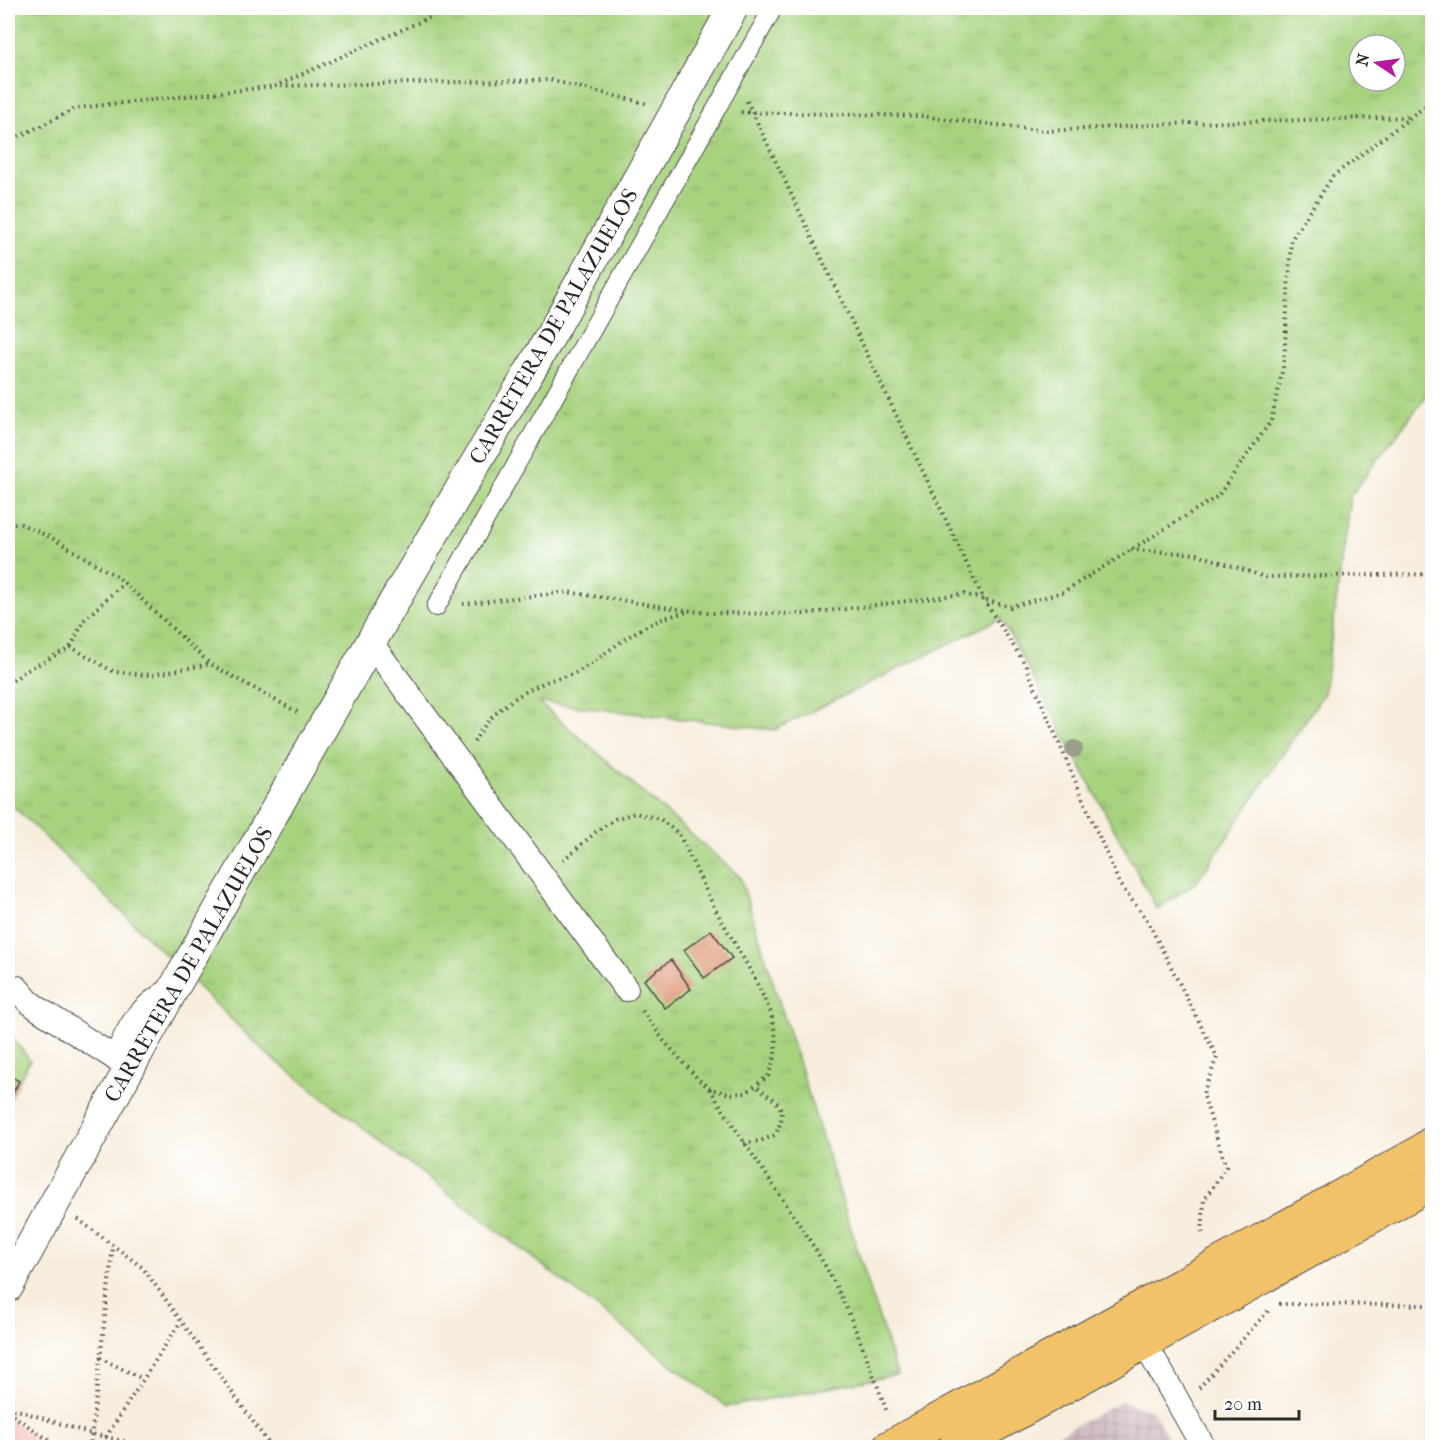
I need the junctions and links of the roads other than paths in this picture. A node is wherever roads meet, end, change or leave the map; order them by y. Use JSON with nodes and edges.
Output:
{"nodes":[{"id":1,"x":733,"y":8,"type":"edge"},
{"id":2,"x":773,"y":8,"type":"edge"},
{"id":3,"x":436,"y":607,"type":"road end"},
{"id":4,"x":371,"y":643,"type":"junction"},
{"id":5,"x":16,"y":988,"type":"dead end"},
{"id":6,"x":626,"y":990,"type":"road end"},
{"id":7,"x":122,"y":1063,"type":"junction"},
{"id":8,"x":1432,"y":1143,"type":"edge"},
{"id":9,"x":1432,"y":1183,"type":"edge"},
{"id":10,"x":8,"y":1287,"type":"edge"},
{"id":11,"x":1144,"y":1342,"type":"junction"},
{"id":12,"x":888,"y":1448,"type":"edge"},
{"id":13,"x":954,"y":1448,"type":"edge"},
{"id":14,"x":1204,"y":1448,"type":"edge"}],
"edges":[{"from":1,"to":4,"type":"street","name":"CARRETERA DE PALAZUELOS"},
{"from":2,"to":3,"type":"street"},
{"from":4,"to":6,"type":"street"},
{"from":4,"to":7,"type":"street","name":"CARRETERA DE PALAZUELOS"},
{"from":5,"to":7,"type":"street"},
{"from":7,"to":10,"type":"street","name":"CARRETERA DE PALAZUELOS"},
{"from":8,"to":12,"type":"main road"},
{"from":9,"to":11,"type":"main road"},
{"from":11,"to":13,"type":"main road"},
{"from":11,"to":14,"type":"street"}]}
